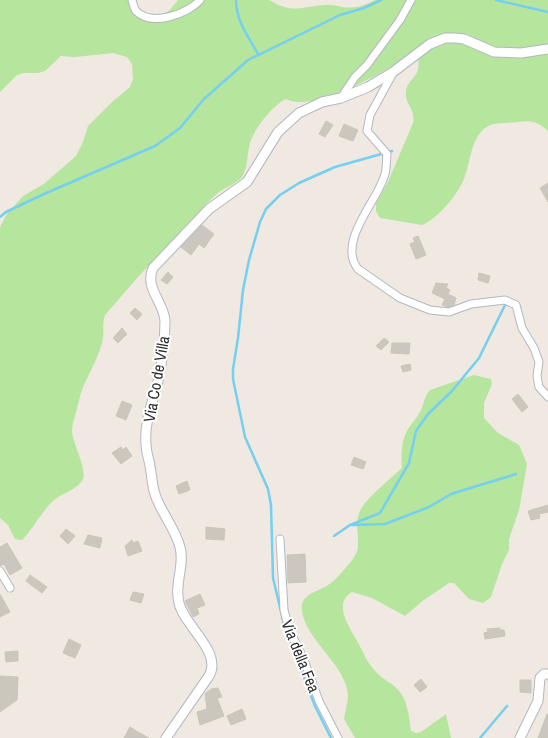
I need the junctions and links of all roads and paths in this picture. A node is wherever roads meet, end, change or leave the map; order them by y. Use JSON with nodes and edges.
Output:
{"nodes":[{"id":1,"x":132,"y":0,"type":"edge"},
{"id":2,"x":200,"y":0,"type":"edge"},
{"id":3,"x":411,"y":0,"type":"edge"},
{"id":4,"x":548,"y":49,"type":"edge"},
{"id":5,"x":393,"y":72,"type":"junction"},
{"id":6,"x":341,"y":98,"type":"junction"},
{"id":7,"x":548,"y":397,"type":"edge"},
{"id":8,"x":280,"y":539,"type":"dead end"},
{"id":9,"x":0,"y":571,"type":"edge"},
{"id":10,"x":10,"y":588,"type":"dead end"},
{"id":11,"x":548,"y":674,"type":"edge"},
{"id":12,"x":166,"y":738,"type":"edge"},
{"id":13,"x":338,"y":738,"type":"edge"},
{"id":14,"x":520,"y":738,"type":"edge"}],
"edges":[{"from":1,"to":2,"type":"street"},
{"from":3,"to":6,"type":"street"},
{"from":4,"to":5,"type":"street","name":"Via Co de Villa"},
{"from":5,"to":6,"type":"street","name":"Via Co de Villa"},
{"from":5,"to":7,"type":"street"},
{"from":6,"to":12,"type":"street","name":"Via Co de Villa"},
{"from":8,"to":13,"type":"street","name":"Via della Fea"},
{"from":9,"to":10,"type":"street"},
{"from":11,"to":14,"type":"street"}]}
